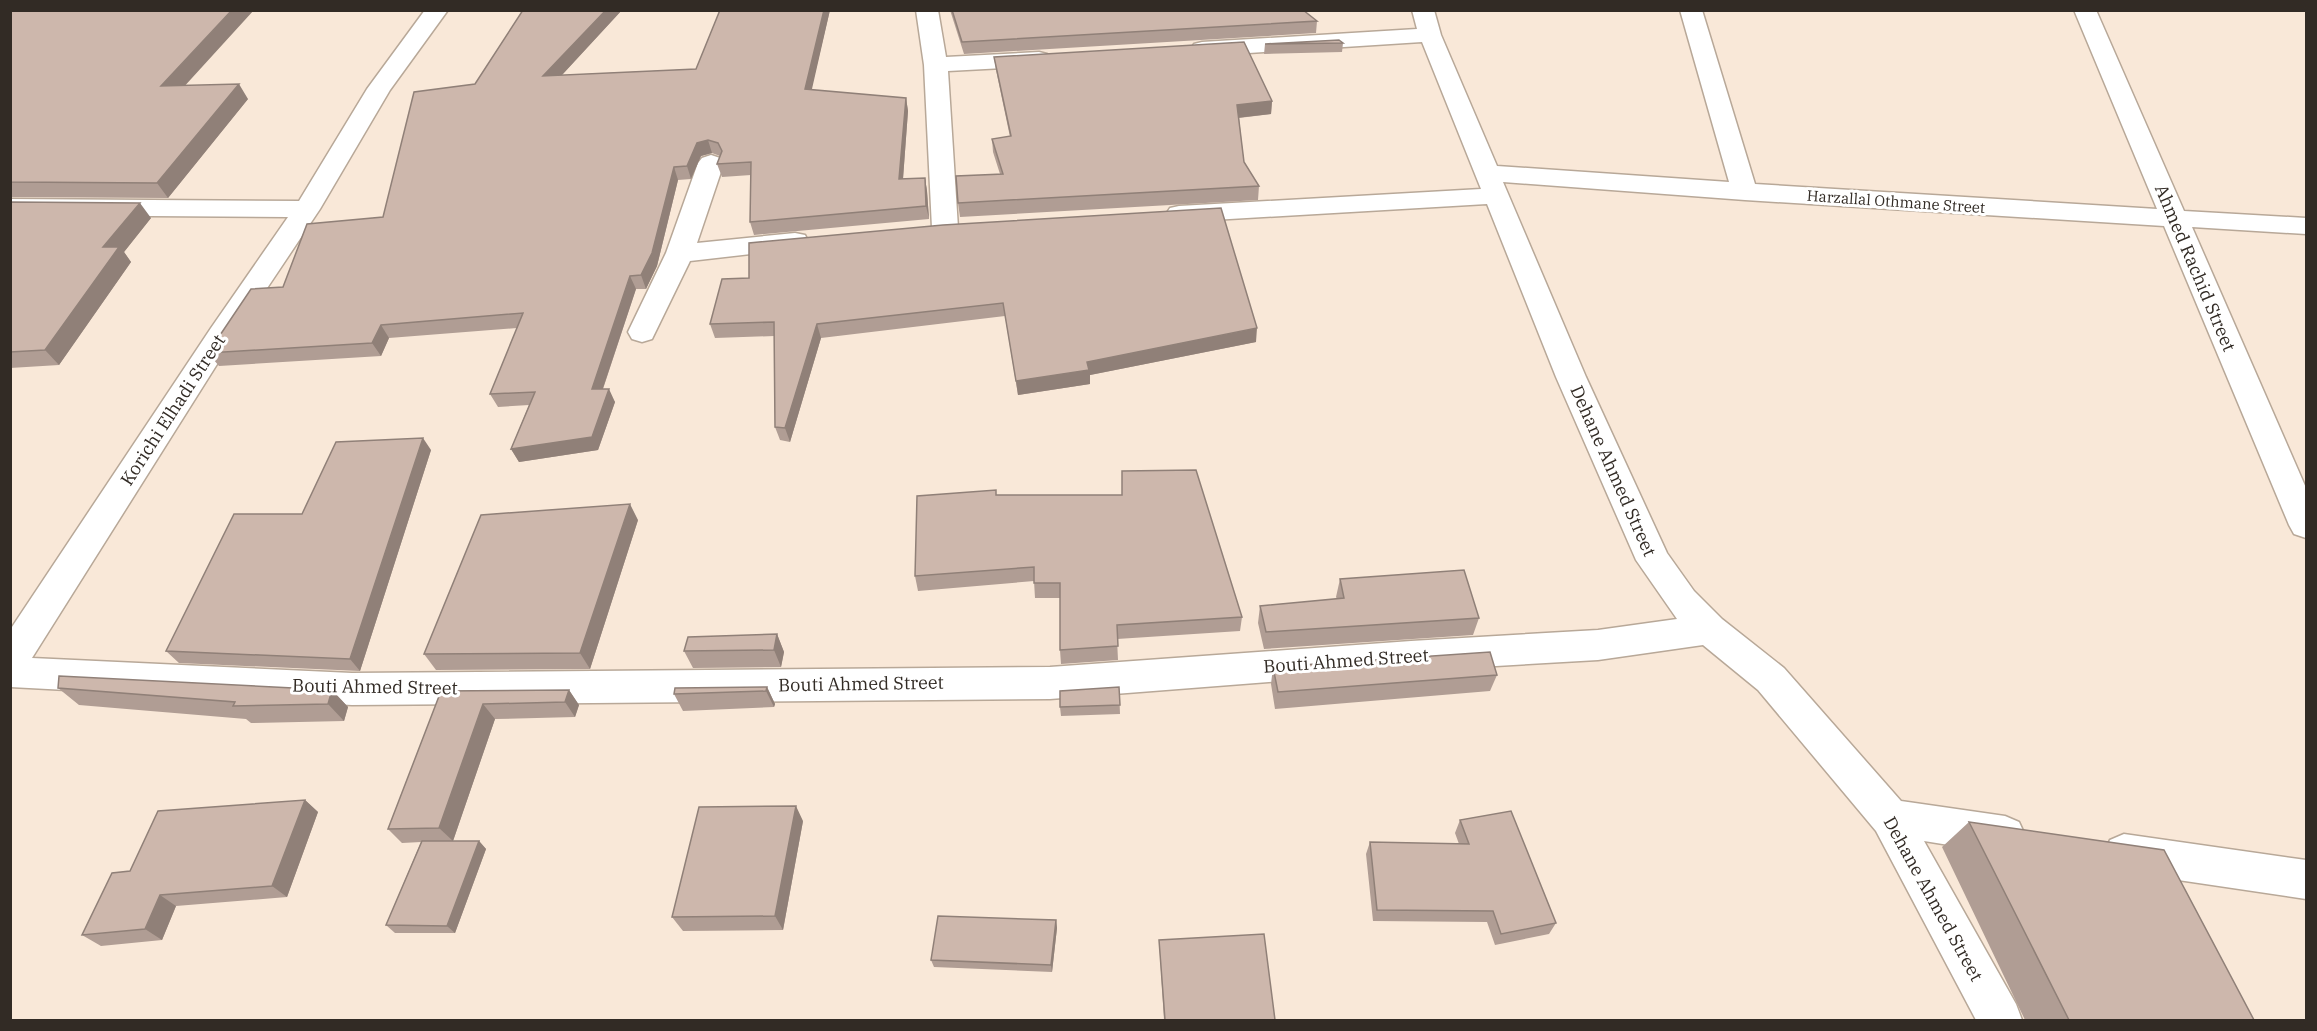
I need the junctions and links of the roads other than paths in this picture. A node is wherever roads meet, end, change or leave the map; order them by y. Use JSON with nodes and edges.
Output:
{"nodes":[{"id":1,"x":437,"y":10,"type":"edge"},
{"id":2,"x":927,"y":10,"type":"edge"},
{"id":3,"x":1691,"y":10,"type":"edge"},
{"id":4,"x":2085,"y":10,"type":"edge"},
{"id":5,"x":1426,"y":23,"type":"edge"},
{"id":6,"x":1183,"y":50,"type":"edge"},
{"id":7,"x":1065,"y":57,"type":"edge"},
{"id":8,"x":936,"y":65,"type":"junction"},
{"id":9,"x":711,"y":163,"type":"dead end"},
{"id":10,"x":1491,"y":184,"type":"junction"},
{"id":11,"x":1745,"y":192,"type":"junction"},
{"id":12,"x":10,"y":207,"type":"edge"},
{"id":13,"x":307,"y":208,"type":"junction"},
{"id":14,"x":1161,"y":215,"type":"edge"},
{"id":15,"x":2173,"y":219,"type":"junction"},
{"id":16,"x":2307,"y":225,"type":"edge"},
{"id":17,"x":946,"y":228,"type":"edge"},
{"id":18,"x":821,"y":238,"type":"edge"},
{"id":19,"x":681,"y":253,"type":"junction"},
{"id":20,"x":642,"y":332,"type":"dead end"},
{"id":21,"x":2307,"y":525,"type":"edge"},
{"id":22,"x":1709,"y":628,"type":"junction"},
{"id":23,"x":10,"y":661,"type":"edge"},
{"id":24,"x":10,"y":672,"type":"edge"},
{"id":25,"x":1890,"y":818,"type":"junction"},
{"id":26,"x":2040,"y":841,"type":"edge"},
{"id":27,"x":2087,"y":848,"type":"edge"},
{"id":28,"x":2307,"y":880,"type":"edge"},
{"id":29,"x":2000,"y":1020,"type":"edge"}],
"edges":[{"from":1,"to":13,"type":"street","name":"Korichi Elhadi Street"},
{"from":2,"to":8,"type":"street"},
{"from":3,"to":11,"type":"street"},
{"from":4,"to":15,"type":"street","name":"Ahmed Rachid Street"},
{"from":5,"to":6,"type":"street"},
{"from":5,"to":10,"type":"street","name":"Dehane Ahmed Street"},
{"from":7,"to":8,"type":"street"},
{"from":8,"to":17,"type":"street"},
{"from":9,"to":19,"type":"street"},
{"from":10,"to":11,"type":"street","name":"Harzallal Othmane Street"},
{"from":10,"to":14,"type":"street","name":"Harzallal Othmane Street"},
{"from":10,"to":22,"type":"street","name":"Dehane Ahmed Street"},
{"from":11,"to":15,"type":"street","name":"Harzallal Othmane Street"},
{"from":12,"to":13,"type":"street"},
{"from":13,"to":23,"type":"street","name":"Korichi Elhadi Street"},
{"from":15,"to":16,"type":"street","name":"Harzallal Othmane Street"},
{"from":15,"to":21,"type":"street","name":"Ahmed Rachid Street"},
{"from":18,"to":19,"type":"street"},
{"from":19,"to":20,"type":"street"},
{"from":22,"to":24,"type":"street","name":"Bouti Ahmed Street"},
{"from":22,"to":25,"type":"street","name":"Dehane Ahmed Street"},
{"from":25,"to":26,"type":"street"},
{"from":25,"to":29,"type":"street","name":"Dehane Ahmed Street"},
{"from":27,"to":28,"type":"street"}]}
